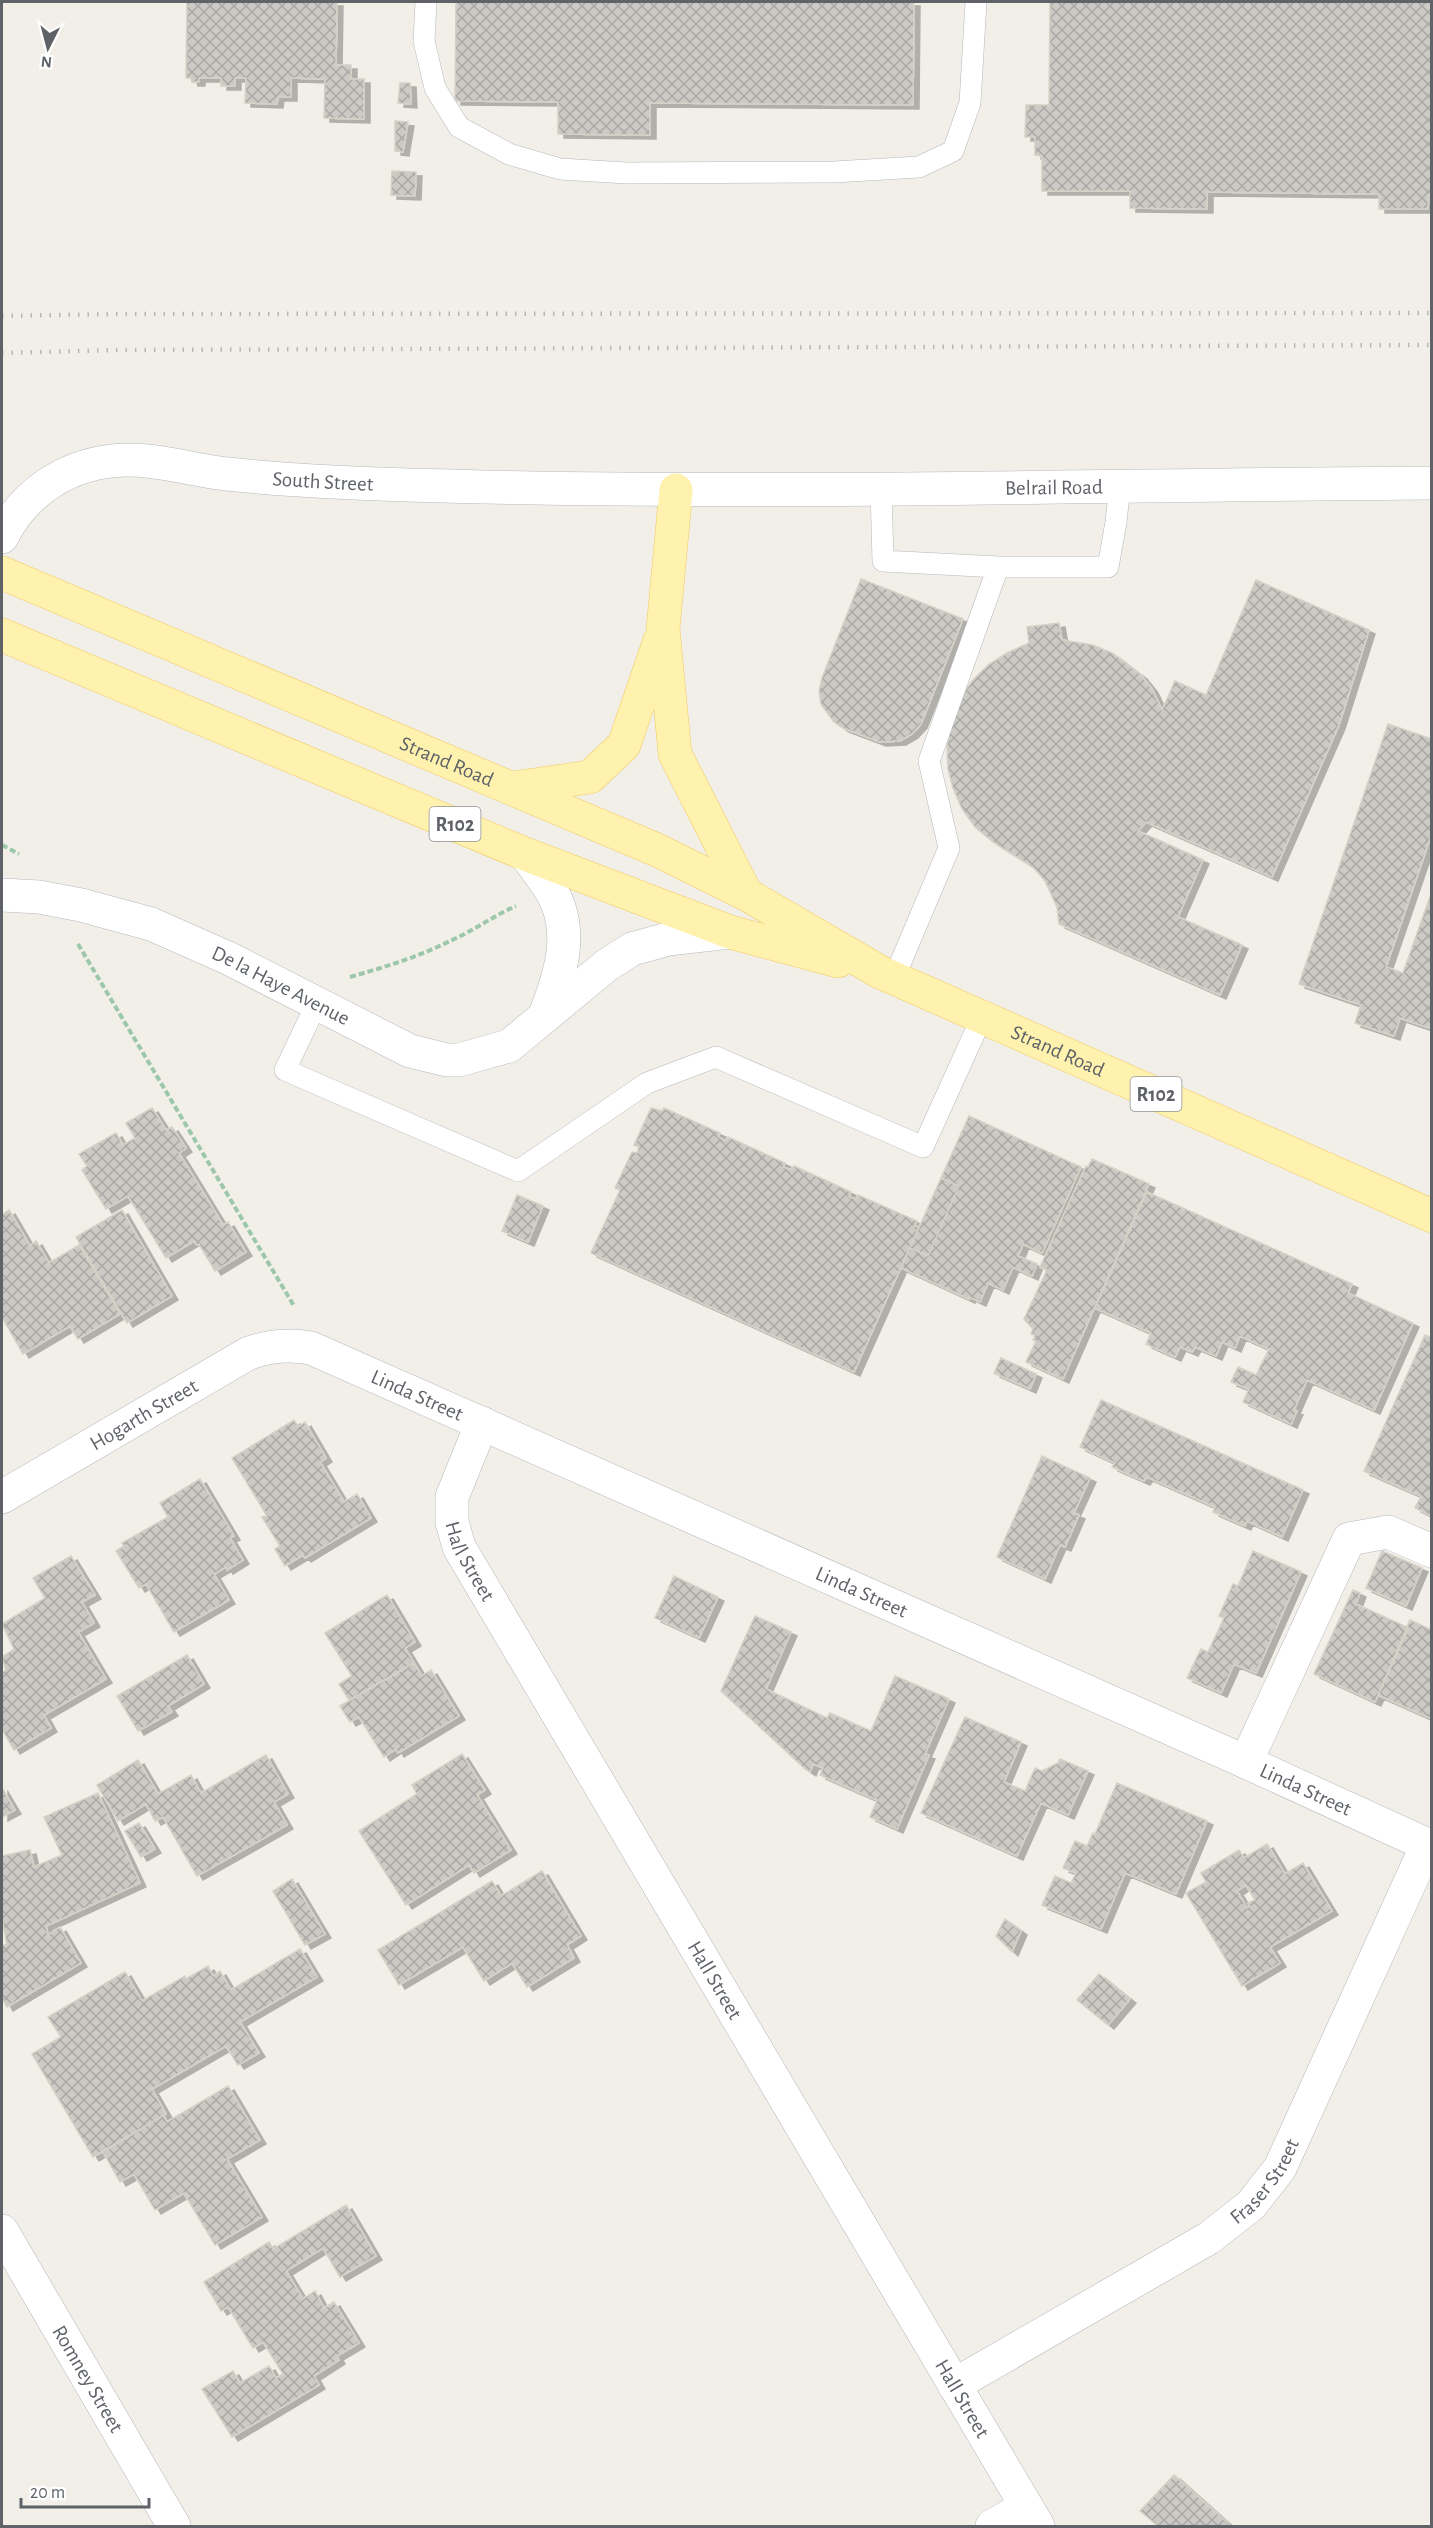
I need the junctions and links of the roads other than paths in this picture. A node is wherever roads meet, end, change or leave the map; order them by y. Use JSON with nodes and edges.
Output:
{"nodes":[{"id":1,"x":426,"y":2,"type":"edge"},
{"id":2,"x":976,"y":2,"type":"edge"},
{"id":3,"x":1431,"y":483,"type":"edge"},
{"id":4,"x":1120,"y":485,"type":"junction"},
{"id":5,"x":881,"y":489,"type":"junction"},
{"id":6,"x":676,"y":490,"type":"junction"},
{"id":7,"x":2,"y":537,"type":"edge"},
{"id":8,"x":998,"y":567,"type":"junction"},
{"id":9,"x":2,"y":573,"type":"edge"},
{"id":10,"x":663,"y":629,"type":"junction"},
{"id":11,"x":2,"y":635,"type":"edge"},
{"id":12,"x":511,"y":788,"type":"junction"},
{"id":13,"x":525,"y":854,"type":"junction"},
{"id":14,"x":746,"y":894,"type":"junction"},
{"id":15,"x":2,"y":895,"type":"edge"},
{"id":16,"x":730,"y":932,"type":"junction"},
{"id":17,"x":887,"y":975,"type":"junction"},
{"id":18,"x":317,"y":1003,"type":"junction"},
{"id":19,"x":545,"y":1015,"type":"junction"},
{"id":20,"x":982,"y":1017,"type":"junction"},
{"id":21,"x":1431,"y":1216,"type":"edge"},
{"id":22,"x":288,"y":1345,"type":"joint"},
{"id":23,"x":482,"y":1423,"type":"junction"},
{"id":24,"x":2,"y":1497,"type":"edge"},
{"id":25,"x":1431,"y":1551,"type":"edge"},
{"id":26,"x":1246,"y":1762,"type":"junction"},
{"id":27,"x":1429,"y":1846,"type":"edge"},
{"id":28,"x":2,"y":2231,"type":"edge"},
{"id":29,"x":954,"y":2385,"type":"junction"},
{"id":30,"x":1032,"y":2517,"type":"edge"},
{"id":31,"x":174,"y":2526,"type":"edge"},
{"id":32,"x":992,"y":2526,"type":"edge"}],
"edges":[{"from":1,"to":2,"type":"lane"},
{"from":3,"to":4,"type":"street","name":"Belrail Road"},
{"from":4,"to":5,"type":"street","name":"Belrail Road"},
{"from":4,"to":8,"type":"lane"},
{"from":5,"to":6,"type":"street","name":"Belrail Road"},
{"from":5,"to":8,"type":"lane"},
{"from":6,"to":7,"type":"street","name":"South Street"},
{"from":6,"to":10,"type":"main road"},
{"from":8,"to":17,"type":"lane"},
{"from":9,"to":12,"type":"main road","name":"Strand Road","number":"R102"},
{"from":10,"to":12,"type":"main road"},
{"from":10,"to":14,"type":"main road"},
{"from":11,"to":13,"type":"main road","name":"Strand Road","number":"R102"},
{"from":12,"to":14,"type":"main road","name":"Strand Road","number":"R102"},
{"from":13,"to":16,"type":"main road","name":"Strand Road","number":"R102"},
{"from":13,"to":19,"type":"street","name":"De la Haye Avenue"},
{"from":14,"to":17,"type":"main road","name":"Strand Road","number":"R102"},
{"from":15,"to":18,"type":"street","name":"De la Haye Avenue"},
{"from":16,"to":17,"type":"main road","name":"Strand Road","number":"R102"},
{"from":16,"to":19,"type":"street","name":"De la Haye Avenue"},
{"from":17,"to":20,"type":"main road","name":"Strand Road","number":"R102"},
{"from":18,"to":19,"type":"street","name":"De la Haye Avenue"},
{"from":18,"to":20,"type":"lane"},
{"from":20,"to":21,"type":"main road","name":"Strand Road","number":"R102"},
{"from":22,"to":23,"type":"street","name":"Linda Street"},
{"from":22,"to":24,"type":"street","name":"Hogarth Street"},
{"from":23,"to":26,"type":"street","name":"Linda Street"},
{"from":23,"to":29,"type":"street","name":"Hall Street"},
{"from":25,"to":26,"type":"street"},
{"from":26,"to":27,"type":"street","name":"Linda Street"},
{"from":27,"to":29,"type":"street","name":"Fraser Street"},
{"from":28,"to":31,"type":"street","name":"Romney Street"},
{"from":29,"to":30,"type":"street","name":"Hall Street"},
{"from":30,"to":32,"type":"street"}]}
